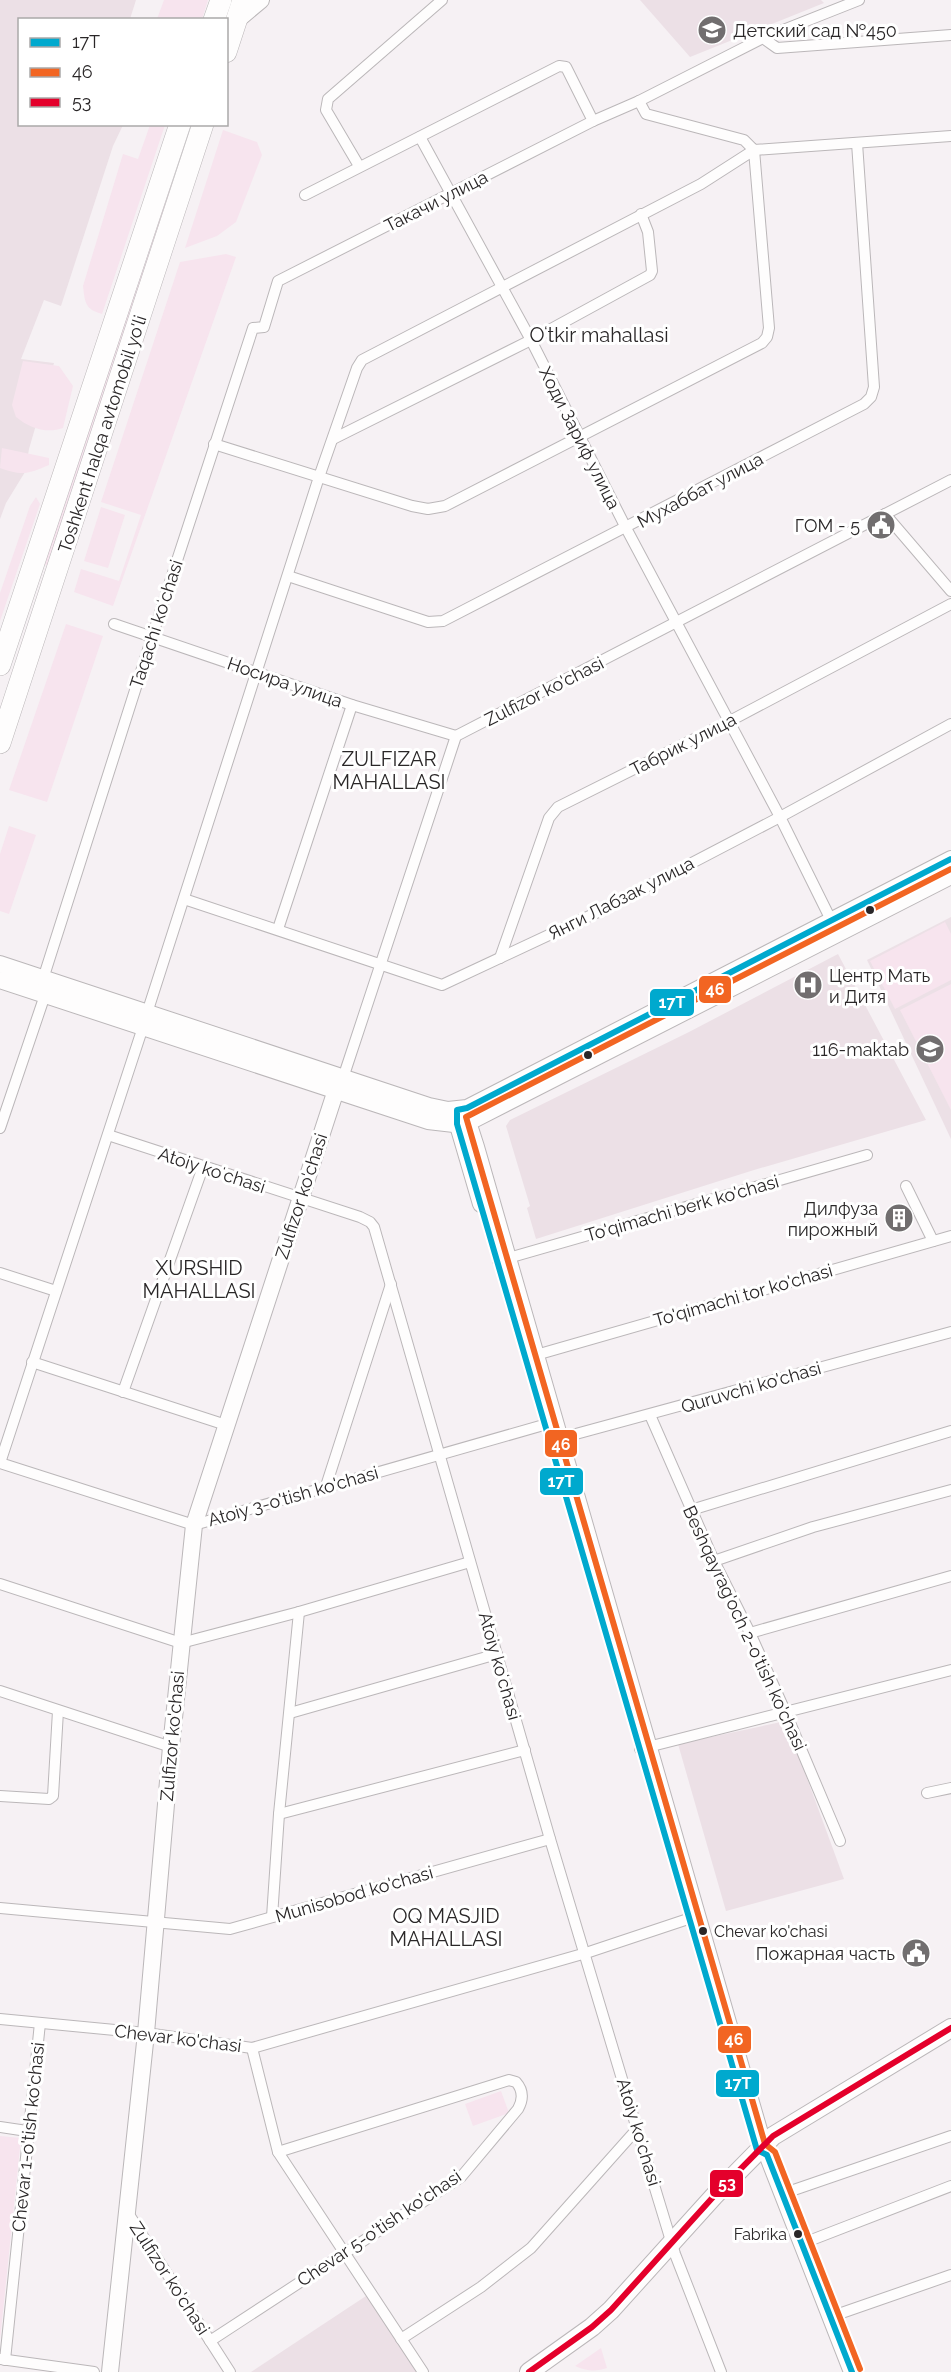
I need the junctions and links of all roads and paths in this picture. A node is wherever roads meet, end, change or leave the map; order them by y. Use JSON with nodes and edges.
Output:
{"nodes":[{"id":1,"x":221,"y":0,"type":"edge"},
{"id":2,"x":243,"y":0,"type":"edge"},
{"id":3,"x":261,"y":0,"type":"edge"},
{"id":4,"x":442,"y":0,"type":"edge"},
{"id":5,"x":859,"y":0,"type":"edge"},
{"id":6,"x":215,"y":18,"type":"edge"},
{"id":7,"x":236,"y":21,"type":"junction"},
{"id":8,"x":951,"y":35,"type":"edge"},
{"id":9,"x":763,"y":38,"type":"junction"},
{"id":10,"x":228,"y":46,"type":"edge"},
{"id":11,"x":639,"y":101,"type":"junction"},
{"id":12,"x":593,"y":121,"type":"junction"},
{"id":13,"x":179,"y":126,"type":"edge"},
{"id":14,"x":202,"y":126,"type":"edge"},
{"id":15,"x":951,"y":136,"type":"edge"},
{"id":16,"x":420,"y":137,"type":"junction"},
{"id":17,"x":857,"y":143,"type":"junction"},
{"id":18,"x":754,"y":150,"type":"junction"},
{"id":19,"x":171,"y":154,"type":"junction"},
{"id":20,"x":191,"y":162,"type":"junction"},
{"id":21,"x":358,"y":166,"type":"junction"},
{"id":22,"x":451,"y":194,"type":"junction"},
{"id":23,"x":305,"y":195,"type":"dead end"},
{"id":24,"x":641,"y":214,"type":"junction"},
{"id":25,"x":278,"y":281,"type":"joint"},
{"id":26,"x":502,"y":287,"type":"junction"},
{"id":27,"x":531,"y":340,"type":"junction"},
{"id":28,"x":579,"y":436,"type":"junction"},
{"id":29,"x":333,"y":440,"type":"junction"},
{"id":30,"x":214,"y":444,"type":"junction"},
{"id":31,"x":318,"y":477,"type":"junction"},
{"id":32,"x":951,"y":480,"type":"edge"},
{"id":33,"x":885,"y":514,"type":"junction"},
{"id":34,"x":626,"y":528,"type":"junction"},
{"id":35,"x":31,"y":573,"type":"junction"},
{"id":36,"x":288,"y":576,"type":"junction"},
{"id":37,"x":54,"y":582,"type":"junction"},
{"id":38,"x":951,"y":591,"type":"edge"},
{"id":39,"x":951,"y":604,"type":"edge"},
{"id":40,"x":677,"y":622,"type":"junction"},
{"id":41,"x":114,"y":624,"type":"dead end"},
{"id":42,"x":152,"y":636,"type":"junction"},
{"id":43,"x":9,"y":638,"type":"junction"},
{"id":44,"x":33,"y":646,"type":"junction"},
{"id":45,"x":0,"y":665,"type":"edge"},
{"id":46,"x":257,"y":673,"type":"junction"},
{"id":47,"x":352,"y":705,"type":"junction"},
{"id":48,"x":728,"y":722,"type":"junction"},
{"id":49,"x":951,"y":724,"type":"edge"},
{"id":50,"x":456,"y":736,"type":"junction"},
{"id":51,"x":0,"y":743,"type":"edge"},
{"id":52,"x":780,"y":817,"type":"junction"},
{"id":53,"x":951,"y":859,"type":"edge"},
{"id":54,"x":951,"y":876,"type":"edge"},
{"id":55,"x":184,"y":899,"type":"junction"},
{"id":56,"x":834,"y":927,"type":"junction"},
{"id":57,"x":278,"y":929,"type":"junction"},
{"id":58,"x":500,"y":958,"type":"junction"},
{"id":59,"x":0,"y":964,"type":"edge"},
{"id":60,"x":379,"y":964,"type":"junction"},
{"id":61,"x":0,"y":980,"type":"edge"},
{"id":62,"x":44,"y":987,"type":"junction"},
{"id":63,"x":145,"y":1020,"type":"junction"},
{"id":64,"x":339,"y":1084,"type":"junction"},
{"id":65,"x":461,"y":1118,"type":"junction"},
{"id":66,"x":0,"y":1128,"type":"edge"},
{"id":67,"x":108,"y":1135,"type":"junction"},
{"id":68,"x":867,"y":1155,"type":"dead end"},
{"id":69,"x":203,"y":1167,"type":"junction"},
{"id":70,"x":906,"y":1186,"type":"dead end"},
{"id":71,"x":300,"y":1198,"type":"junction"},
{"id":72,"x":951,"y":1236,"type":"edge"},
{"id":73,"x":933,"y":1241,"type":"junction"},
{"id":74,"x":503,"y":1260,"type":"junction"},
{"id":75,"x":0,"y":1273,"type":"edge"},
{"id":76,"x":391,"y":1282,"type":"junction"},
{"id":77,"x":56,"y":1291,"type":"junction"},
{"id":78,"x":951,"y":1332,"type":"edge"},
{"id":79,"x":536,"y":1355,"type":"junction"},
{"id":80,"x":32,"y":1362,"type":"junction"},
{"id":81,"x":123,"y":1392,"type":"junction"},
{"id":82,"x":650,"y":1415,"type":"junction"},
{"id":83,"x":226,"y":1425,"type":"junction"},
{"id":84,"x":552,"y":1431,"type":"junction"},
{"id":85,"x":951,"y":1431,"type":"edge"},
{"id":86,"x":439,"y":1455,"type":"junction"},
{"id":87,"x":0,"y":1463,"type":"edge"},
{"id":88,"x":326,"y":1486,"type":"junction"},
{"id":89,"x":951,"y":1490,"type":"edge"},
{"id":90,"x":691,"y":1510,"type":"junction"},
{"id":91,"x":194,"y":1525,"type":"junction"},
{"id":92,"x":714,"y":1561,"type":"junction"},
{"id":93,"x":470,"y":1562,"type":"junction"},
{"id":94,"x":951,"y":1576,"type":"edge"},
{"id":95,"x":0,"y":1584,"type":"edge"},
{"id":96,"x":299,"y":1612,"type":"junction"},
{"id":97,"x":750,"y":1633,"type":"junction"},
{"id":98,"x":181,"y":1643,"type":"junction"},
{"id":99,"x":497,"y":1654,"type":"junction"},
{"id":100,"x":951,"y":1670,"type":"edge"},
{"id":101,"x":0,"y":1691,"type":"edge"},
{"id":102,"x":58,"y":1711,"type":"junction"},
{"id":103,"x":785,"y":1711,"type":"junction"},
{"id":104,"x":290,"y":1713,"type":"junction"},
{"id":105,"x":171,"y":1747,"type":"junction"},
{"id":106,"x":644,"y":1747,"type":"junction"},
{"id":107,"x":525,"y":1750,"type":"junction"},
{"id":108,"x":951,"y":1788,"type":"edge"},
{"id":109,"x":927,"y":1794,"type":"dead end"},
{"id":110,"x":0,"y":1796,"type":"edge"},
{"id":111,"x":279,"y":1814,"type":"junction"},
{"id":112,"x":550,"y":1839,"type":"junction"},
{"id":113,"x":840,"y":1841,"type":"dead end"},
{"id":114,"x":0,"y":1908,"type":"edge"},
{"id":115,"x":272,"y":1917,"type":"junction"},
{"id":116,"x":693,"y":1917,"type":"junction"},
{"id":117,"x":155,"y":1921,"type":"junction"},
{"id":118,"x":586,"y":1953,"type":"junction"},
{"id":119,"x":0,"y":2019,"type":"edge"},
{"id":120,"x":40,"y":2023,"type":"junction"},
{"id":121,"x":951,"y":2028,"type":"edge"},
{"id":122,"x":146,"y":2033,"type":"junction"},
{"id":123,"x":951,"y":2040,"type":"edge"},
{"id":124,"x":252,"y":2048,"type":"junction"},
{"id":125,"x":0,"y":2127,"type":"edge"},
{"id":126,"x":637,"y":2129,"type":"junction"},
{"id":127,"x":27,"y":2131,"type":"junction"},
{"id":128,"x":951,"y":2136,"type":"edge"},
{"id":129,"x":762,"y":2150,"type":"junction"},
{"id":130,"x":278,"y":2152,"type":"junction"},
{"id":131,"x":951,"y":2186,"type":"edge"},
{"id":132,"x":782,"y":2194,"type":"junction"},
{"id":133,"x":126,"y":2210,"type":"junction"},
{"id":134,"x":801,"y":2244,"type":"junction"},
{"id":135,"x":674,"y":2248,"type":"junction"},
{"id":136,"x":344,"y":2252,"type":"junction"},
{"id":137,"x":951,"y":2275,"type":"edge"},
{"id":138,"x":830,"y":2317,"type":"junction"},
{"id":139,"x":401,"y":2339,"type":"junction"},
{"id":140,"x":210,"y":2341,"type":"junction"},
{"id":141,"x":3,"y":2359,"type":"edge"},
{"id":142,"x":94,"y":2372,"type":"edge"},
{"id":143,"x":110,"y":2372,"type":"edge"},
{"id":144,"x":230,"y":2372,"type":"edge"},
{"id":145,"x":423,"y":2372,"type":"edge"},
{"id":146,"x":529,"y":2372,"type":"edge"},
{"id":147,"x":548,"y":2372,"type":"edge"},
{"id":148,"x":722,"y":2372,"type":"edge"},
{"id":149,"x":852,"y":2372,"type":"edge"}],
"edges":[{"from":1,"to":6,"type":"highway"},
{"from":2,"to":7,"type":"highway"},
{"from":3,"to":7,"type":"main road"},
{"from":4,"to":21,"type":"street"},
{"from":5,"to":9,"type":"street","name":"Такачи улица"},
{"from":7,"to":10,"type":"highway"},
{"from":8,"to":9,"type":"street"},
{"from":9,"to":11,"type":"street","name":"Такачи улица"},
{"from":11,"to":12,"type":"street","name":"Такачи улица"},
{"from":11,"to":18,"type":"street"},
{"from":12,"to":16,"type":"street"},
{"from":12,"to":22,"type":"street","name":"Такачи улица"},
{"from":13,"to":19,"type":"highway","name":"Toshkent halqa avtomobil yo'li"},
{"from":14,"to":20,"type":"highway","name":"Toshkent halqa avtomobil yo'li"},
{"from":15,"to":17,"type":"street"},
{"from":16,"to":21,"type":"street"},
{"from":16,"to":22,"type":"street","name":"Ходи Зариф улица"},
{"from":17,"to":18,"type":"street"},
{"from":17,"to":34,"type":"street","name":"Мухаббат улица"},
{"from":18,"to":24,"type":"street"},
{"from":18,"to":28,"type":"street"},
{"from":19,"to":20,"type":"highway"},
{"from":19,"to":35,"type":"highway","name":"Toshkent halqa avtomobil yo'li"},
{"from":20,"to":37,"type":"highway","name":"Toshkent halqa avtomobil yo'li"},
{"from":21,"to":23,"type":"street"},
{"from":22,"to":25,"type":"street","name":"Такачи улица"},
{"from":22,"to":26,"type":"street","name":"Ходи Зариф улица"},
{"from":24,"to":26,"type":"street"},
{"from":24,"to":27,"type":"street"},
{"from":25,"to":30,"type":"street","name":"Taqachi koʻchasi"},
{"from":26,"to":27,"type":"street","name":"Ходи Зариф улица"},
{"from":26,"to":29,"type":"street"},
{"from":27,"to":28,"type":"street","name":"Ходи Зариф улица"},
{"from":27,"to":29,"type":"street"},
{"from":28,"to":31,"type":"street"},
{"from":28,"to":34,"type":"street","name":"Ходи Зариф улица"},
{"from":29,"to":31,"type":"street"},
{"from":30,"to":31,"type":"street"},
{"from":30,"to":42,"type":"street","name":"Taqachi koʻchasi"},
{"from":31,"to":36,"type":"street"},
{"from":32,"to":33,"type":"street","name":"Zulfizor ko'chasi"},
{"from":33,"to":38,"type":"street"},
{"from":33,"to":40,"type":"street","name":"Zulfizor ko'chasi"},
{"from":34,"to":36,"type":"street","name":"Мухаббат улица"},
{"from":34,"to":40,"type":"street","name":"Ходи Зариф улица"},
{"from":35,"to":37,"type":"highway"},
{"from":35,"to":43,"type":"highway","name":"Toshkent halqa avtomobil yo'li"},
{"from":36,"to":46,"type":"street"},
{"from":37,"to":44,"type":"highway","name":"Toshkent halqa avtomobil yo'li"},
{"from":39,"to":48,"type":"street","name":"Табрик улица"},
{"from":40,"to":48,"type":"street","name":"Ходи Зариф улица"},
{"from":40,"to":50,"type":"street","name":"Zulfizor ko'chasi"},
{"from":41,"to":42,"type":"street","name":"Носира улица"},
{"from":42,"to":46,"type":"street","name":"Носира улица"},
{"from":42,"to":62,"type":"street","name":"Taqachi koʻchasi"},
{"from":43,"to":44,"type":"highway"},
{"from":43,"to":45,"type":"highway","name":"Toshkent halqa avtomobil yo'li"},
{"from":44,"to":51,"type":"highway","name":"Toshkent halqa avtomobil yo'li"},
{"from":46,"to":47,"type":"street","name":"Носира улица"},
{"from":46,"to":55,"type":"street"},
{"from":47,"to":50,"type":"street","name":"Носира улица"},
{"from":47,"to":57,"type":"street"},
{"from":48,"to":52,"type":"street","name":"Ходи Зариф улица"},
{"from":48,"to":58,"type":"street","name":"Табрик улица"},
{"from":49,"to":52,"type":"street","name":"Янги Лабзак улица"},
{"from":50,"to":60,"type":"street","name":"Zulfizor ko'chasi"},
{"from":52,"to":56,"type":"street","name":"Ходи Зариф улица"},
{"from":52,"to":58,"type":"street","name":"Янги Лабзак улица"},
{"from":53,"to":56,"type":"main road"},
{"from":54,"to":56,"type":"main road"},
{"from":55,"to":57,"type":"street","name":"Янги Лабзак улица"},
{"from":55,"to":63,"type":"street"},
{"from":56,"to":65,"type":"main road"},
{"from":57,"to":60,"type":"street","name":"Янги Лабзак улица"},
{"from":58,"to":60,"type":"street","name":"Янги Лабзак улица"},
{"from":59,"to":62,"type":"main road"},
{"from":60,"to":64,"type":"street","name":"Zulfizor ko'chasi"},
{"from":61,"to":62,"type":"main road"},
{"from":62,"to":63,"type":"main road"},
{"from":62,"to":66,"type":"street","name":"Taqachi koʻchasi"},
{"from":63,"to":64,"type":"main road"},
{"from":63,"to":67,"type":"street"},
{"from":64,"to":65,"type":"main road"},
{"from":64,"to":71,"type":"main road","name":"Zulfizor ko'chasi"},
{"from":65,"to":74,"type":"main road"},
{"from":67,"to":69,"type":"street","name":"Atoiy koʻchasi"},
{"from":67,"to":77,"type":"street"},
{"from":68,"to":74,"type":"street","name":"To'qimachi berk ko'chasi"},
{"from":69,"to":71,"type":"street","name":"Atoiy koʻchasi"},
{"from":69,"to":81,"type":"street"},
{"from":70,"to":73,"type":"street"},
{"from":71,"to":76,"type":"street","name":"Atoiy koʻchasi"},
{"from":71,"to":83,"type":"main road","name":"Zulfizor ko'chasi"},
{"from":72,"to":73,"type":"street","name":"To'qimachi tor ko'chasi"},
{"from":73,"to":79,"type":"street","name":"To'qimachi tor ko'chasi"},
{"from":74,"to":79,"type":"main road"},
{"from":74,"to":84,"type":"main road"},
{"from":75,"to":77,"type":"street"},
{"from":76,"to":86,"type":"street","name":"Atoiy koʻchasi"},
{"from":76,"to":88,"type":"street"},
{"from":77,"to":80,"type":"street"},
{"from":78,"to":82,"type":"street","name":"Quruvchi ko'chasi"},
{"from":79,"to":84,"type":"main road"},
{"from":80,"to":81,"type":"street"},
{"from":80,"to":87,"type":"street"},
{"from":81,"to":83,"type":"street"},
{"from":82,"to":84,"type":"street","name":"Quruvchi ko'chasi"},
{"from":82,"to":90,"type":"street","name":"Beshqayrag'och 2-o'tish ko'chasi"},
{"from":83,"to":91,"type":"main road","name":"Zulfizor ko'chasi"},
{"from":84,"to":86,"type":"street","name":"Atoiy 3-o'tish ko'chasi"},
{"from":84,"to":106,"type":"main road"},
{"from":85,"to":90,"type":"street"},
{"from":86,"to":88,"type":"street","name":"Atoiy 3-o'tish ko'chasi"},
{"from":86,"to":93,"type":"street","name":"Atoiy koʻchasi"},
{"from":87,"to":91,"type":"street","name":"Atoiy 3-o'tish ko'chasi"},
{"from":88,"to":91,"type":"street","name":"Atoiy 3-o'tish ko'chasi"},
{"from":89,"to":92,"type":"street"},
{"from":90,"to":92,"type":"street","name":"Beshqayrag'och 2-o'tish ko'chasi"},
{"from":91,"to":98,"type":"main road","name":"Zulfizor ko'chasi"},
{"from":92,"to":97,"type":"street","name":"Beshqayrag'och 2-o'tish ko'chasi"},
{"from":93,"to":96,"type":"street"},
{"from":93,"to":99,"type":"street","name":"Atoiy koʻchasi"},
{"from":94,"to":97,"type":"street"},
{"from":95,"to":98,"type":"street"},
{"from":96,"to":98,"type":"street"},
{"from":96,"to":104,"type":"street"},
{"from":97,"to":103,"type":"street","name":"Beshqayrag'och 2-o'tish ko'chasi"},
{"from":98,"to":105,"type":"main road","name":"Zulfizor ko'chasi"},
{"from":99,"to":104,"type":"street"},
{"from":99,"to":107,"type":"street","name":"Atoiy koʻchasi"},
{"from":100,"to":103,"type":"street"},
{"from":101,"to":102,"type":"street"},
{"from":102,"to":105,"type":"street"},
{"from":102,"to":110,"type":"street"},
{"from":103,"to":106,"type":"street"},
{"from":103,"to":113,"type":"street","name":"Beshqayrag'och 2-o'tish ko'chasi"},
{"from":104,"to":111,"type":"street"},
{"from":105,"to":117,"type":"main road","name":"Zulfizor ko'chasi"},
{"from":106,"to":116,"type":"main road"},
{"from":107,"to":111,"type":"street"},
{"from":107,"to":112,"type":"street","name":"Atoiy koʻchasi"},
{"from":108,"to":109,"type":"street"},
{"from":111,"to":115,"type":"street"},
{"from":112,"to":115,"type":"street","name":"Munisobod ko'chasi"},
{"from":112,"to":118,"type":"street","name":"Atoiy koʻchasi"},
{"from":114,"to":117,"type":"street","name":"Munisobod ko'chasi"},
{"from":115,"to":117,"type":"street","name":"Munisobod ko'chasi"},
{"from":116,"to":118,"type":"street","name":"Chevar ko'chasi"},
{"from":116,"to":129,"type":"main road"},
{"from":117,"to":122,"type":"main road","name":"Zulfizor ko'chasi"},
{"from":118,"to":124,"type":"street","name":"Chevar ko'chasi"},
{"from":118,"to":126,"type":"street","name":"Atoiy koʻchasi"},
{"from":119,"to":120,"type":"street","name":"Chevar ko'chasi"},
{"from":120,"to":122,"type":"street","name":"Chevar ko'chasi"},
{"from":120,"to":127,"type":"street","name":"Chevar 1-o'tish ko'chasi"},
{"from":121,"to":129,"type":"main road"},
{"from":122,"to":124,"type":"street","name":"Chevar ko'chasi"},
{"from":122,"to":133,"type":"main road","name":"Zulfizor ko'chasi"},
{"from":123,"to":129,"type":"main road"},
{"from":124,"to":130,"type":"street"},
{"from":125,"to":127,"type":"street"},
{"from":126,"to":135,"type":"street","name":"Atoiy koʻchasi"},
{"from":126,"to":139,"type":"street"},
{"from":127,"to":141,"type":"street","name":"Chevar 1-o'tish ko'chasi"},
{"from":128,"to":132,"type":"street"},
{"from":129,"to":132,"type":"main road"},
{"from":129,"to":135,"type":"main road"},
{"from":130,"to":136,"type":"street"},
{"from":130,"to":136,"type":"street","name":"Chevar 5-o'tish ko'chasi"},
{"from":131,"to":134,"type":"street"},
{"from":132,"to":134,"type":"main road"},
{"from":133,"to":140,"type":"street","name":"Zulfizor ko'chasi"},
{"from":133,"to":143,"type":"main road"},
{"from":134,"to":138,"type":"main road"},
{"from":135,"to":146,"type":"main road"},
{"from":135,"to":147,"type":"main road"},
{"from":135,"to":148,"type":"street","name":"Atoiy koʻchasi"},
{"from":136,"to":139,"type":"street"},
{"from":136,"to":140,"type":"street","name":"Chevar 5-o'tish ko'chasi"},
{"from":137,"to":138,"type":"street"},
{"from":138,"to":149,"type":"main road"},
{"from":139,"to":145,"type":"street"},
{"from":140,"to":144,"type":"street","name":"Zulfizor ko'chasi"},
{"from":141,"to":142,"type":"street"}]}
